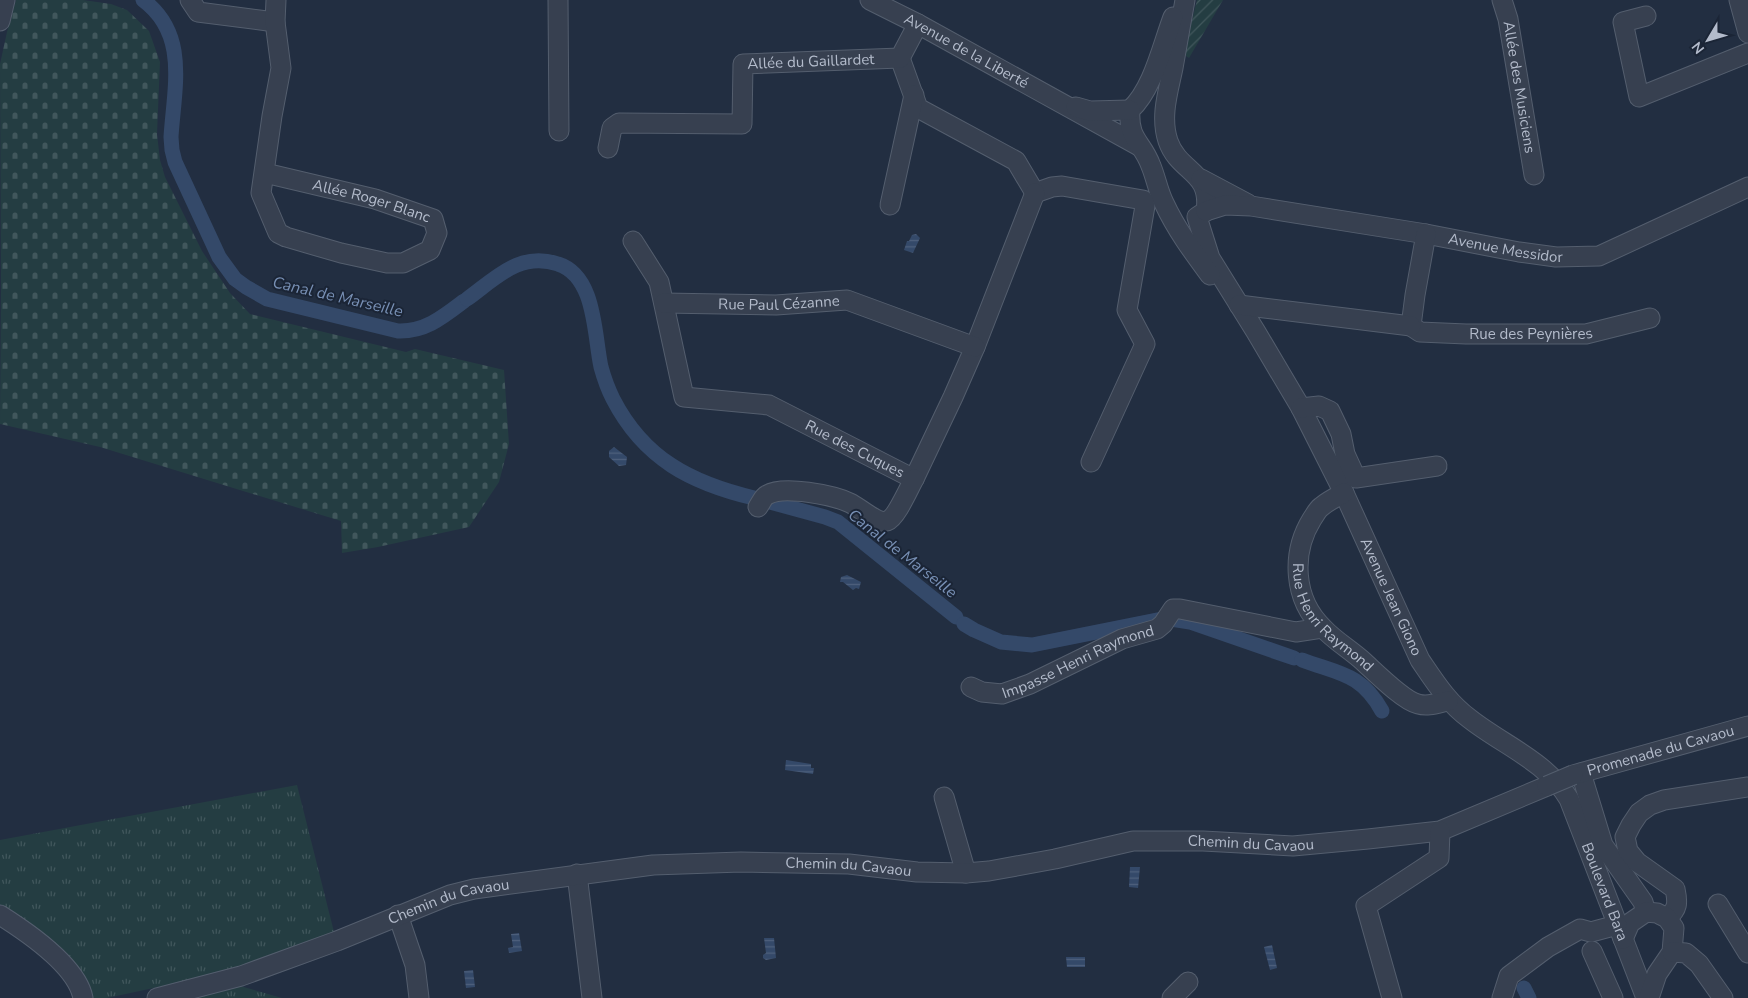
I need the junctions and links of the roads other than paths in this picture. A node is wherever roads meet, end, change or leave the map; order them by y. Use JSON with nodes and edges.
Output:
{"nodes":[{"id":1,"x":5,"y":0,"type":"edge"},
{"id":2,"x":190,"y":0,"type":"edge"},
{"id":3,"x":276,"y":0,"type":"edge"},
{"id":4,"x":558,"y":0,"type":"edge"},
{"id":5,"x":870,"y":0,"type":"edge"},
{"id":6,"x":1179,"y":0,"type":"edge"},
{"id":7,"x":1185,"y":0,"type":"edge"},
{"id":8,"x":1502,"y":0,"type":"edge"},
{"id":9,"x":1739,"y":0,"type":"edge"},
{"id":10,"x":1646,"y":16,"type":"dead end"},
{"id":11,"x":0,"y":21,"type":"edge"},
{"id":12,"x":275,"y":22,"type":"junction"},
{"id":13,"x":918,"y":24,"type":"junction"},
{"id":14,"x":1748,"y":33,"type":"edge"},
{"id":15,"x":1748,"y":53,"type":"edge"},
{"id":16,"x":900,"y":58,"type":"junction"},
{"id":17,"x":914,"y":95,"type":"junction"},
{"id":18,"x":1061,"y":102,"type":"junction"},
{"id":19,"x":1134,"y":107,"type":"junction"},
{"id":20,"x":1164,"y":118,"type":"junction"},
{"id":21,"x":559,"y":131,"type":"dead end"},
{"id":22,"x":1140,"y":147,"type":"junction"},
{"id":23,"x":608,"y":148,"type":"dead end"},
{"id":24,"x":265,"y":173,"type":"junction"},
{"id":25,"x":1534,"y":176,"type":"dead end"},
{"id":26,"x":1201,"y":179,"type":"junction"},
{"id":27,"x":1748,"y":188,"type":"edge"},
{"id":28,"x":1035,"y":193,"type":"junction"},
{"id":29,"x":890,"y":205,"type":"dead end"},
{"id":30,"x":1251,"y":206,"type":"junction"},
{"id":31,"x":1202,"y":214,"type":"junction"},
{"id":32,"x":1172,"y":219,"type":"junction"},
{"id":33,"x":1426,"y":234,"type":"junction"},
{"id":34,"x":633,"y":241,"type":"dead end"},
{"id":35,"x":664,"y":303,"type":"junction"},
{"id":36,"x":1239,"y":305,"type":"junction"},
{"id":37,"x":1650,"y":318,"type":"dead end"},
{"id":38,"x":1411,"y":326,"type":"junction"},
{"id":39,"x":974,"y":347,"type":"junction"},
{"id":40,"x":1274,"y":363,"type":"junction"},
{"id":41,"x":1300,"y":408,"type":"junction"},
{"id":42,"x":1091,"y":462,"type":"dead end"},
{"id":43,"x":1437,"y":466,"type":"dead end"},
{"id":44,"x":914,"y":479,"type":"junction"},
{"id":45,"x":1344,"y":493,"type":"junction"},
{"id":46,"x":762,"y":501,"type":"dead end"},
{"id":47,"x":1322,"y":628,"type":"junction"},
{"id":48,"x":971,"y":686,"type":"dead end"},
{"id":49,"x":1448,"y":700,"type":"junction"},
{"id":50,"x":1748,"y":726,"type":"edge"},
{"id":51,"x":1566,"y":780,"type":"junction"},
{"id":52,"x":1748,"y":787,"type":"edge"},
{"id":53,"x":944,"y":797,"type":"dead end"},
{"id":54,"x":1440,"y":831,"type":"junction"},
{"id":55,"x":966,"y":873,"type":"junction"},
{"id":56,"x":577,"y":874,"type":"junction"},
{"id":57,"x":1718,"y":904,"type":"dead end"},
{"id":58,"x":1646,"y":912,"type":"junction"},
{"id":59,"x":398,"y":915,"type":"junction"},
{"id":60,"x":1667,"y":918,"type":"junction"},
{"id":61,"x":2,"y":921,"type":"edge"},
{"id":62,"x":1620,"y":932,"type":"junction"},
{"id":63,"x":1592,"y":951,"type":"dead end"},
{"id":64,"x":1672,"y":952,"type":"junction"},
{"id":65,"x":1748,"y":954,"type":"edge"},
{"id":66,"x":1188,"y":982,"type":"dead end"},
{"id":67,"x":1646,"y":995,"type":"edge"},
{"id":68,"x":164,"y":997,"type":"edge"},
{"id":69,"x":84,"y":998,"type":"edge"},
{"id":70,"x":419,"y":998,"type":"edge"},
{"id":71,"x":592,"y":998,"type":"edge"},
{"id":72,"x":1172,"y":998,"type":"edge"},
{"id":73,"x":1392,"y":998,"type":"edge"},
{"id":74,"x":1502,"y":998,"type":"edge"},
{"id":75,"x":1613,"y":998,"type":"edge"},
{"id":76,"x":1620,"y":998,"type":"edge"},
{"id":77,"x":1723,"y":998,"type":"edge"}],
"edges":[{"from":1,"to":11,"type":"street"},
{"from":2,"to":12,"type":"street"},
{"from":3,"to":12,"type":"street","name":"Allée Roger Blanc"},
{"from":4,"to":21,"type":"street"},
{"from":5,"to":13,"type":"street","name":"Avenue de la Liberté"},
{"from":6,"to":19,"type":"street"},
{"from":7,"to":20,"type":"street"},
{"from":8,"to":25,"type":"street","name":"Allée des Musiciens"},
{"from":9,"to":14,"type":"street"},
{"from":10,"to":15,"type":"street"},
{"from":12,"to":24,"type":"street","name":"Allée Roger Blanc"},
{"from":13,"to":16,"type":"street"},
{"from":13,"to":18,"type":"street","name":"Avenue de la Liberté"},
{"from":16,"to":17,"type":"street"},
{"from":16,"to":23,"type":"street","name":"Allée du Gaillardet"},
{"from":17,"to":28,"type":"street"},
{"from":17,"to":29,"type":"street"},
{"from":18,"to":19,"type":"street","name":"Avenue de la Liberté"},
{"from":18,"to":22,"type":"street","name":"Avenue de la Liberté"},
{"from":19,"to":20,"type":"street"},
{"from":19,"to":22,"type":"street","name":"Avenue Jean Giono"},
{"from":20,"to":26,"type":"street"},
{"from":22,"to":32,"type":"street","name":"Avenue Jean Giono"},
{"from":24,"to":24,"type":"street","name":"Allée Roger Blanc"},
{"from":26,"to":30,"type":"street","name":"Avenue Messidor"},
{"from":26,"to":31,"type":"street","name":"Avenue Jean Giono"},
{"from":27,"to":33,"type":"street","name":"Avenue Messidor"},
{"from":28,"to":39,"type":"street","name":"Rue des Cuques"},
{"from":28,"to":42,"type":"street"},
{"from":30,"to":31,"type":"street","name":"Avenue Messidor"},
{"from":30,"to":33,"type":"street","name":"Avenue Messidor"},
{"from":31,"to":32,"type":"street"},
{"from":31,"to":36,"type":"street","name":"Avenue Jean Giono"},
{"from":32,"to":40,"type":"street","name":"Avenue Jean Giono"},
{"from":33,"to":38,"type":"street"},
{"from":34,"to":35,"type":"street","name":"Rue des Cuques"},
{"from":35,"to":39,"type":"street","name":"Rue Paul Cézanne"},
{"from":35,"to":44,"type":"street","name":"Rue des Cuques"},
{"from":36,"to":38,"type":"street","name":"Rue des Peynières"},
{"from":36,"to":40,"type":"street","name":"Avenue Jean Giono"},
{"from":37,"to":38,"type":"street","name":"Rue des Peynières"},
{"from":39,"to":44,"type":"street","name":"Rue des Cuques"},
{"from":40,"to":41,"type":"street","name":"Avenue Jean Giono"},
{"from":41,"to":43,"type":"street"},
{"from":41,"to":45,"type":"street","name":"Avenue Jean Giono"},
{"from":44,"to":46,"type":"street"},
{"from":45,"to":47,"type":"street","name":"Rue Henri Raymond"},
{"from":45,"to":49,"type":"street","name":"Avenue Jean Giono"},
{"from":47,"to":48,"type":"street","name":"Impasse Henri Raymond"},
{"from":47,"to":49,"type":"street","name":"Rue Henri Raymond"},
{"from":49,"to":51,"type":"street","name":"Avenue Jean Giono"},
{"from":50,"to":51,"type":"street","name":"Promenade du Cavaou"},
{"from":51,"to":54,"type":"street","name":"Chemin du Cavaou"},
{"from":51,"to":58,"type":"street"},
{"from":51,"to":62,"type":"street","name":"Boulevard Bara"},
{"from":52,"to":60,"type":"street"},
{"from":53,"to":55,"type":"street"},
{"from":54,"to":55,"type":"street","name":"Chemin du Cavaou"},
{"from":54,"to":73,"type":"street"},
{"from":55,"to":56,"type":"street","name":"Chemin du Cavaou"},
{"from":56,"to":59,"type":"street","name":"Chemin du Cavaou"},
{"from":56,"to":71,"type":"street"},
{"from":57,"to":65,"type":"street"},
{"from":58,"to":60,"type":"street"},
{"from":58,"to":62,"type":"street"},
{"from":59,"to":68,"type":"street","name":"Chemin du Cavaou"},
{"from":59,"to":70,"type":"street"},
{"from":60,"to":64,"type":"street"},
{"from":61,"to":69,"type":"street"},
{"from":62,"to":67,"type":"street","name":"Boulevard Bara"},
{"from":62,"to":74,"type":"street"},
{"from":63,"to":75,"type":"street"},
{"from":64,"to":67,"type":"street"},
{"from":64,"to":77,"type":"street"},
{"from":66,"to":72,"type":"street"},
{"from":67,"to":76,"type":"street"}]}
